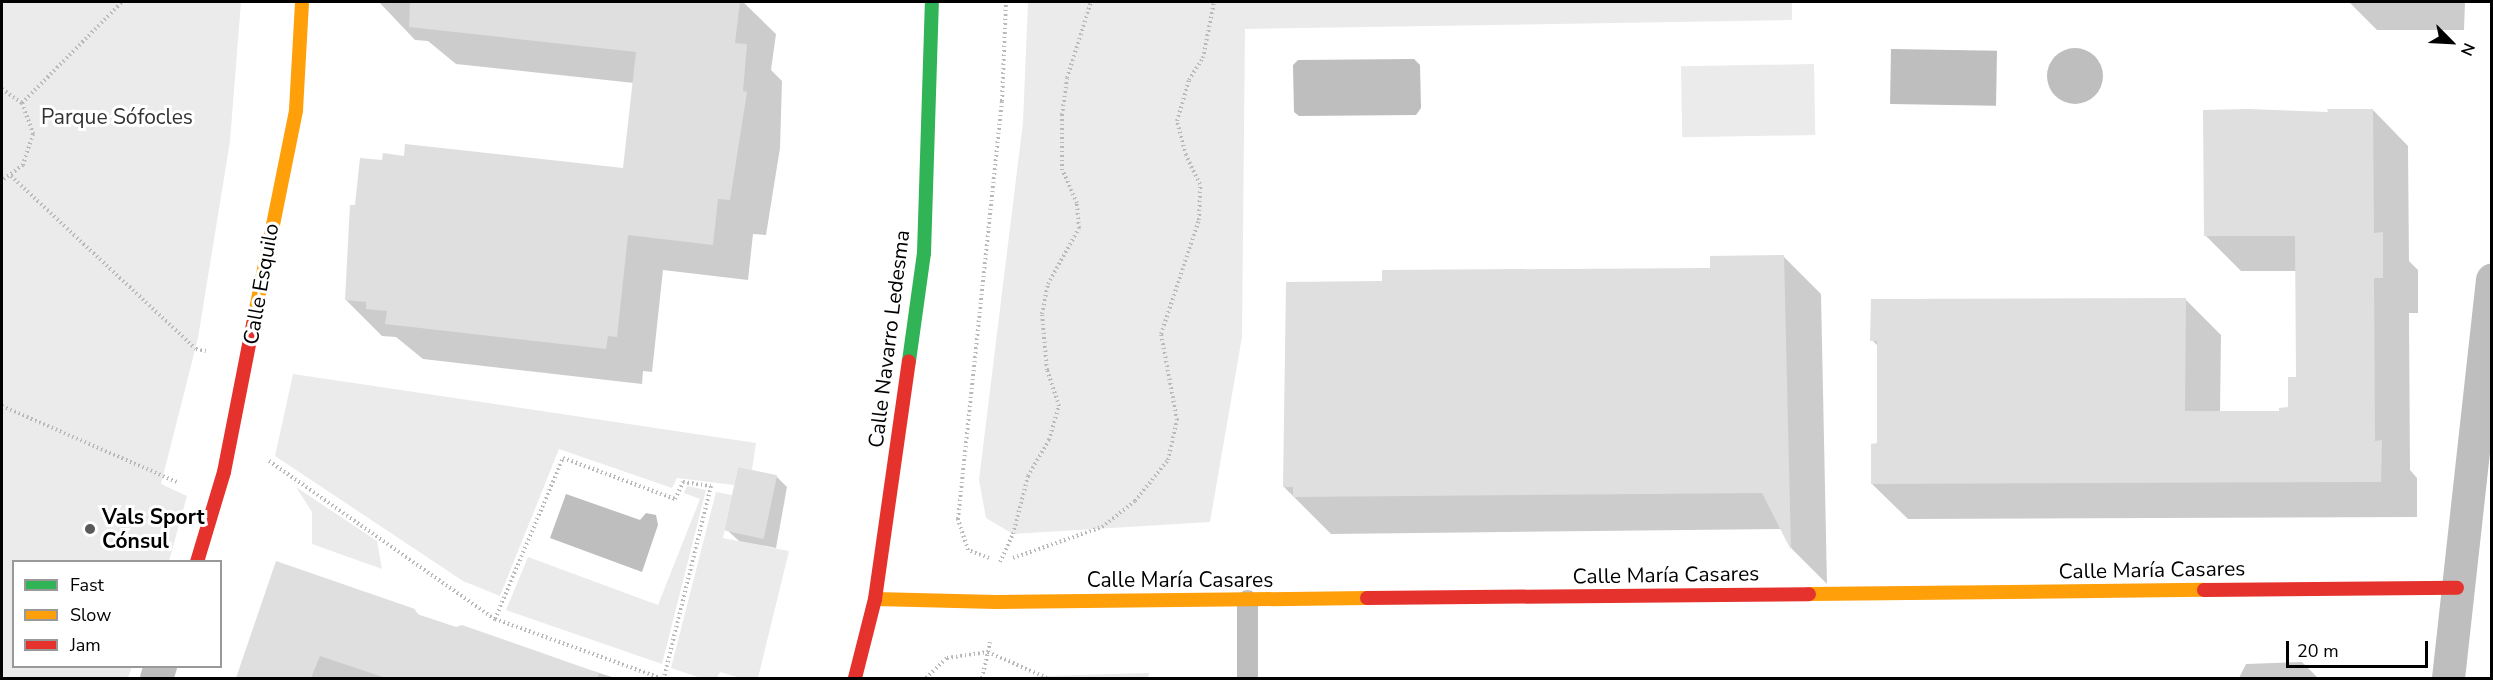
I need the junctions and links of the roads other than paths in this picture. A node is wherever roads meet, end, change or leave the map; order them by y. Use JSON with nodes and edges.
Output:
{"nodes":[{"id":1,"x":302,"y":2,"type":"edge"},
{"id":2,"x":932,"y":2,"type":"edge"},
{"id":3,"x":2492,"y":279,"type":"edge"},
{"id":4,"x":197,"y":560,"type":"edge"},
{"id":5,"x":2457,"y":588,"type":"junction"},
{"id":6,"x":875,"y":599,"type":"junction"},
{"id":7,"x":1247,"y":600,"type":"junction"},
{"id":8,"x":855,"y":678,"type":"edge"},
{"id":9,"x":1247,"y":678,"type":"edge"},
{"id":10,"x":2448,"y":678,"type":"edge"}],
"edges":[{"from":1,"to":4,"type":"street","name":"Calle Esquilo"},
{"from":2,"to":6,"type":"street","name":"Calle Navarro Ledesma"},
{"from":3,"to":5,"type":"street"},
{"from":5,"to":7,"type":"street","name":"Calle María Casares"},
{"from":5,"to":10,"type":"street"},
{"from":6,"to":7,"type":"street","name":"Calle María Casares"},
{"from":6,"to":8,"type":"street","name":"Calle Navarro Ledesma"},
{"from":7,"to":9,"type":"lane"}]}
